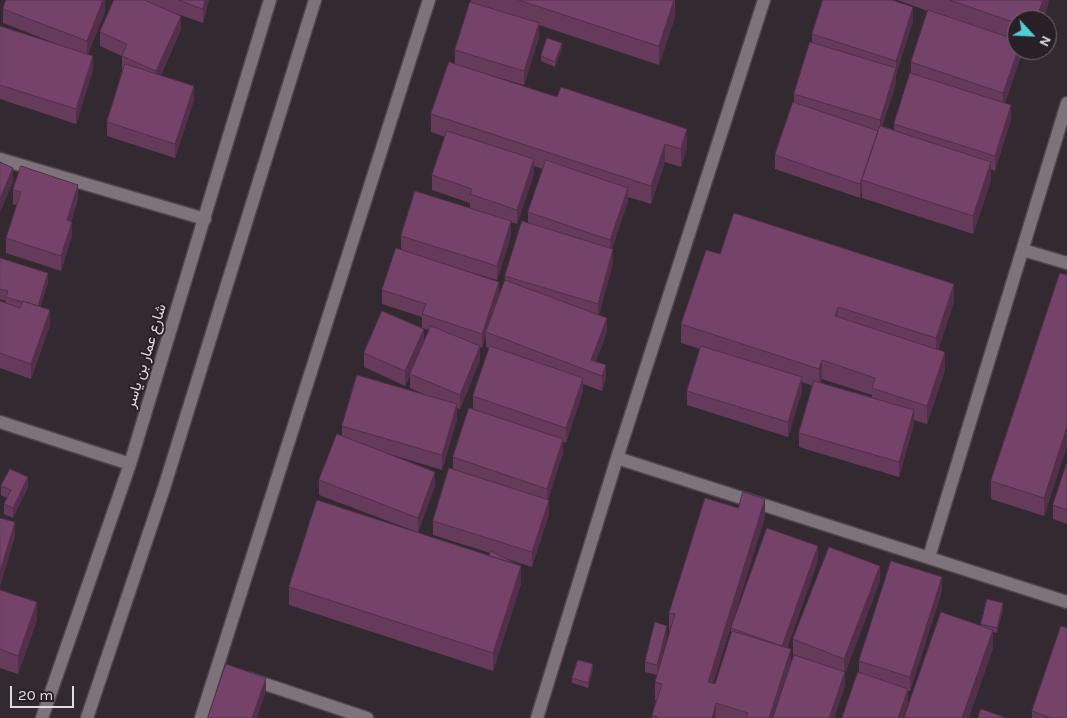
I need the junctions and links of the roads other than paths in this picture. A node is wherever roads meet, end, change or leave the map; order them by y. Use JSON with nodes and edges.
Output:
{"nodes":[{"id":1,"x":270,"y":0,"type":"edge"},
{"id":2,"x":314,"y":0,"type":"edge"},
{"id":3,"x":429,"y":0,"type":"edge"},
{"id":4,"x":764,"y":0,"type":"edge"},
{"id":5,"x":1067,"y":103,"type":"edge"},
{"id":6,"x":0,"y":159,"type":"edge"},
{"id":7,"x":205,"y":219,"type":"junction"},
{"id":8,"x":1023,"y":250,"type":"junction"},
{"id":9,"x":1067,"y":263,"type":"edge"},
{"id":10,"x":0,"y":422,"type":"edge"},
{"id":11,"x":617,"y":458,"type":"junction"},
{"id":12,"x":130,"y":464,"type":"junction"},
{"id":13,"x":928,"y":558,"type":"junction"},
{"id":14,"x":1067,"y":602,"type":"edge"},
{"id":15,"x":226,"y":671,"type":"junction"},
{"id":16,"x":42,"y":718,"type":"edge"},
{"id":17,"x":87,"y":718,"type":"edge"},
{"id":18,"x":201,"y":718,"type":"edge"},
{"id":19,"x":367,"y":718,"type":"edge"},
{"id":20,"x":537,"y":718,"type":"edge"}],
"edges":[{"from":1,"to":7,"type":"street","name":"شارع عمار بن ياسر"},
{"from":2,"to":17,"type":"street"},
{"from":3,"to":15,"type":"street"},
{"from":4,"to":11,"type":"street"},
{"from":5,"to":8,"type":"street"},
{"from":6,"to":7,"type":"street"},
{"from":7,"to":12,"type":"street","name":"شارع عمار بن ياسر"},
{"from":8,"to":9,"type":"street"},
{"from":8,"to":13,"type":"street"},
{"from":10,"to":12,"type":"street"},
{"from":11,"to":13,"type":"street"},
{"from":11,"to":20,"type":"street"},
{"from":12,"to":16,"type":"street","name":"شارع عمار بن ياسر"},
{"from":13,"to":14,"type":"street"},
{"from":15,"to":18,"type":"street"},
{"from":15,"to":19,"type":"street"}]}
